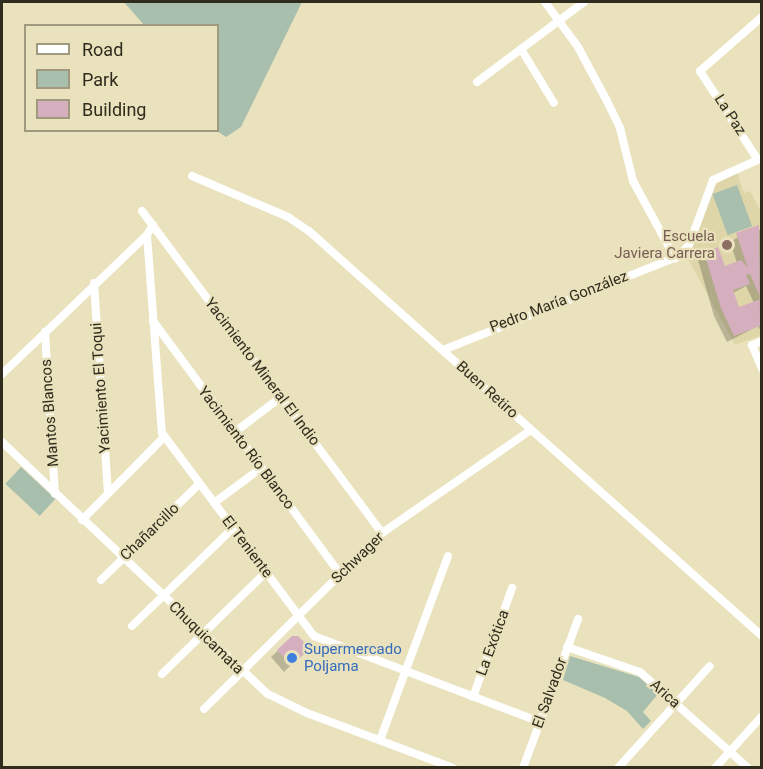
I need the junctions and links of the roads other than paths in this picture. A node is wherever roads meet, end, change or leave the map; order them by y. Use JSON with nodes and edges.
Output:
{"nodes":[{"id":1,"x":545,"y":2,"type":"edge"},
{"id":2,"x":584,"y":2,"type":"edge"},
{"id":3,"x":762,"y":17,"type":"edge"},
{"id":4,"x":561,"y":21,"type":"junction"},
{"id":5,"x":521,"y":49,"type":"junction"},
{"id":6,"x":477,"y":82,"type":"dead end"},
{"id":7,"x":554,"y":103,"type":"dead end"},
{"id":8,"x":760,"y":159,"type":"edge"},
{"id":9,"x":192,"y":176,"type":"dead end"},
{"id":10,"x":142,"y":211,"type":"dead end"},
{"id":11,"x":153,"y":225,"type":"junction"},
{"id":12,"x":147,"y":235,"type":"junction"},
{"id":13,"x":675,"y":258,"type":"junction"},
{"id":14,"x":94,"y":284,"type":"junction"},
{"id":15,"x":152,"y":321,"type":"junction"},
{"id":16,"x":45,"y":332,"type":"junction"},
{"id":17,"x":762,"y":341,"type":"edge"},
{"id":18,"x":443,"y":350,"type":"junction"},
{"id":19,"x":762,"y":369,"type":"edge"},
{"id":20,"x":2,"y":374,"type":"edge"},
{"id":21,"x":281,"y":397,"type":"junction"},
{"id":22,"x":531,"y":430,"type":"junction"},
{"id":23,"x":235,"y":432,"type":"junction"},
{"id":24,"x":164,"y":437,"type":"junction"},
{"id":25,"x":2,"y":442,"type":"edge"},
{"id":26,"x":261,"y":468,"type":"junction"},
{"id":27,"x":200,"y":484,"type":"junction"},
{"id":28,"x":108,"y":493,"type":"junction"},
{"id":29,"x":56,"y":494,"type":"junction"},
{"id":30,"x":214,"y":503,"type":"junction"},
{"id":31,"x":82,"y":519,"type":"junction"},
{"id":32,"x":233,"y":528,"type":"junction"},
{"id":33,"x":382,"y":534,"type":"junction"},
{"id":34,"x":448,"y":556,"type":"dead end"},
{"id":35,"x":122,"y":558,"type":"junction"},
{"id":36,"x":266,"y":572,"type":"junction"},
{"id":37,"x":341,"y":575,"type":"junction"},
{"id":38,"x":100,"y":579,"type":"dead end"},
{"id":39,"x":513,"y":588,"type":"dead end"},
{"id":40,"x":162,"y":597,"type":"junction"},
{"id":41,"x":299,"y":616,"type":"junction"},
{"id":42,"x":578,"y":619,"type":"dead end"},
{"id":43,"x":132,"y":626,"type":"dead end"},
{"id":44,"x":202,"y":635,"type":"junction"},
{"id":45,"x":762,"y":636,"type":"edge"},
{"id":46,"x":567,"y":647,"type":"junction"},
{"id":47,"x":710,"y":666,"type":"dead end"},
{"id":48,"x":405,"y":672,"type":"junction"},
{"id":49,"x":242,"y":673,"type":"junction"},
{"id":50,"x":162,"y":674,"type":"dead end"},
{"id":51,"x":473,"y":697,"type":"junction"},
{"id":52,"x":676,"y":703,"type":"junction"},
{"id":53,"x":204,"y":710,"type":"dead end"},
{"id":54,"x":762,"y":716,"type":"edge"},
{"id":55,"x":540,"y":722,"type":"junction"},
{"id":56,"x":380,"y":740,"type":"junction"},
{"id":57,"x":730,"y":751,"type":"junction"},
{"id":58,"x":453,"y":768,"type":"edge"},
{"id":59,"x":523,"y":768,"type":"edge"},
{"id":60,"x":618,"y":768,"type":"edge"},
{"id":61,"x":715,"y":768,"type":"edge"},
{"id":62,"x":748,"y":768,"type":"edge"}],
"edges":[{"from":1,"to":4,"type":"street"},
{"from":2,"to":4,"type":"street"},
{"from":3,"to":8,"type":"street","name":"La Paz"},
{"from":4,"to":5,"type":"street"},
{"from":4,"to":13,"type":"street"},
{"from":5,"to":6,"type":"street"},
{"from":5,"to":7,"type":"street"},
{"from":8,"to":13,"type":"street"},
{"from":9,"to":18,"type":"street","name":"Buen Retiro"},
{"from":10,"to":11,"type":"street","name":"Yacimiento Mineral El Indio"},
{"from":11,"to":12,"type":"street"},
{"from":11,"to":21,"type":"street","name":"Yacimiento Mineral El Indio"},
{"from":12,"to":14,"type":"street"},
{"from":12,"to":15,"type":"street"},
{"from":13,"to":18,"type":"street","name":"Pedro María González"},
{"from":14,"to":16,"type":"street"},
{"from":14,"to":28,"type":"street","name":"Yacimiento El Toqui"},
{"from":15,"to":23,"type":"street","name":"Yacimiento Río Blanco"},
{"from":15,"to":24,"type":"street"},
{"from":16,"to":20,"type":"street"},
{"from":16,"to":29,"type":"street","name":"Mantos Blancos"},
{"from":17,"to":19,"type":"street"},
{"from":18,"to":22,"type":"street","name":"Buen Retiro"},
{"from":21,"to":23,"type":"street"},
{"from":21,"to":33,"type":"street","name":"Yacimiento Mineral El Indio"},
{"from":22,"to":33,"type":"street","name":"Schwager"},
{"from":22,"to":45,"type":"street","name":"Buen Retiro"},
{"from":23,"to":26,"type":"street","name":"Yacimiento Río Blanco"},
{"from":24,"to":27,"type":"street","name":"El Teniente"},
{"from":24,"to":28,"type":"street"},
{"from":25,"to":29,"type":"street","name":"Chuquicamata"},
{"from":26,"to":30,"type":"street"},
{"from":26,"to":37,"type":"street","name":"Yacimiento Río Blanco"},
{"from":27,"to":30,"type":"street","name":"El Teniente"},
{"from":27,"to":35,"type":"street","name":"Chañarcillo"},
{"from":28,"to":31,"type":"street"},
{"from":29,"to":31,"type":"street","name":"Chuquicamata"},
{"from":30,"to":32,"type":"street","name":"El Teniente"},
{"from":31,"to":35,"type":"street","name":"Chuquicamata"},
{"from":32,"to":36,"type":"street","name":"El Teniente"},
{"from":32,"to":40,"type":"street"},
{"from":33,"to":37,"type":"street","name":"Schwager"},
{"from":34,"to":48,"type":"street"},
{"from":35,"to":38,"type":"street","name":"Chañarcillo"},
{"from":35,"to":40,"type":"street","name":"Chuquicamata"},
{"from":36,"to":41,"type":"street","name":"El Teniente"},
{"from":36,"to":44,"type":"street"},
{"from":37,"to":41,"type":"street","name":"Schwager"},
{"from":39,"to":51,"type":"street","name":"La Exótica"},
{"from":40,"to":43,"type":"street"},
{"from":40,"to":44,"type":"street","name":"Chuquicamata"},
{"from":41,"to":48,"type":"street","name":"El Teniente"},
{"from":41,"to":49,"type":"street","name":"Schwager"},
{"from":42,"to":46,"type":"street","name":"El Salvador"},
{"from":44,"to":49,"type":"street","name":"Chuquicamata"},
{"from":44,"to":50,"type":"street"},
{"from":46,"to":52,"type":"street","name":"Arica"},
{"from":46,"to":55,"type":"street","name":"El Salvador"},
{"from":47,"to":52,"type":"street"},
{"from":48,"to":51,"type":"street","name":"El Teniente"},
{"from":48,"to":56,"type":"street"},
{"from":49,"to":53,"type":"street","name":"Schwager"},
{"from":49,"to":56,"type":"street","name":"Chuquicamata"},
{"from":51,"to":55,"type":"street","name":"El Teniente"},
{"from":52,"to":57,"type":"street","name":"Arica"},
{"from":52,"to":60,"type":"street"},
{"from":54,"to":57,"type":"street"},
{"from":55,"to":59,"type":"street","name":"El Salvador"},
{"from":56,"to":58,"type":"street","name":"Chuquicamata"},
{"from":57,"to":61,"type":"street"},
{"from":57,"to":62,"type":"street","name":"Arica"}]}
